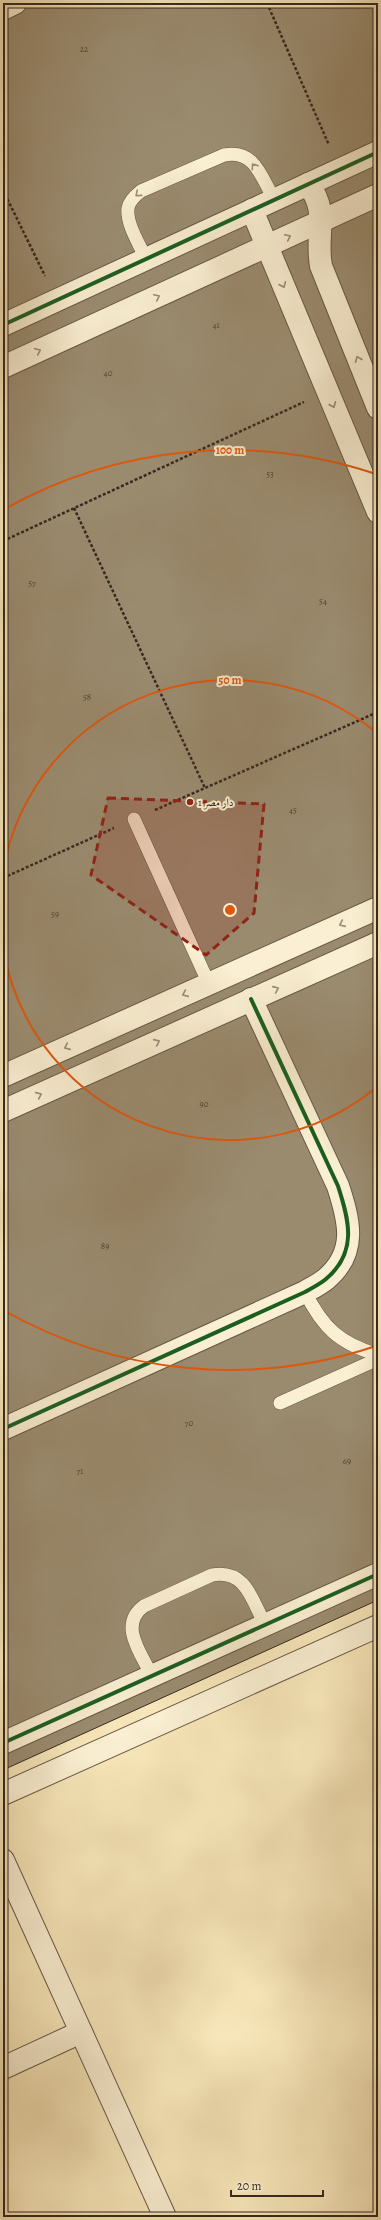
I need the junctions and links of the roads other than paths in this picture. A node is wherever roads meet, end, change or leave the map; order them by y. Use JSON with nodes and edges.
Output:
{"nodes":[{"id":1,"x":15,"y":3,"type":"edge"},
{"id":2,"x":3,"y":9,"type":"edge"},
{"id":3,"x":378,"y":152,"type":"edge"},
{"id":4,"x":308,"y":184,"type":"junction"},
{"id":5,"x":378,"y":195,"type":"edge"},
{"id":6,"x":274,"y":200,"type":"junction"},
{"id":7,"x":252,"y":210,"type":"junction"},
{"id":8,"x":321,"y":222,"type":"junction"},
{"id":9,"x":267,"y":247,"type":"junction"},
{"id":10,"x":146,"y":259,"type":"junction"},
{"id":11,"x":3,"y":325,"type":"edge"},
{"id":12,"x":3,"y":367,"type":"edge"},
{"id":13,"x":378,"y":408,"type":"edge"},
{"id":14,"x":378,"y":512,"type":"edge"},
{"id":15,"x":134,"y":819,"type":"road end"},
{"id":16,"x":378,"y":908,"type":"edge"},
{"id":17,"x":378,"y":943,"type":"edge"},
{"id":18,"x":209,"y":984,"type":"junction"},
{"id":19,"x":251,"y":999,"type":"junction"},
{"id":20,"x":3,"y":1076,"type":"edge"},
{"id":21,"x":3,"y":1111,"type":"edge"},
{"id":22,"x":305,"y":1292,"type":"junction"},
{"id":23,"x":378,"y":1355,"type":"edge"},
{"id":24,"x":378,"y":1359,"type":"edge"},
{"id":25,"x":280,"y":1403,"type":"dead end"},
{"id":26,"x":3,"y":1429,"type":"edge"},
{"id":27,"x":378,"y":1574,"type":"edge"},
{"id":28,"x":266,"y":1625,"type":"junction"},
{"id":29,"x":378,"y":1626,"type":"edge"},
{"id":30,"x":152,"y":1676,"type":"junction"},
{"id":31,"x":3,"y":1743,"type":"edge"},
{"id":32,"x":3,"y":1794,"type":"edge"},
{"id":33,"x":3,"y":1860,"type":"edge"},
{"id":34,"x":81,"y":2032,"type":"junction"},
{"id":35,"x":3,"y":2068,"type":"edge"},
{"id":36,"x":165,"y":2217,"type":"edge"}],
"edges":[{"from":1,"to":2,"type":"street"},
{"from":3,"to":4,"type":"street"},
{"from":4,"to":6,"type":"street"},
{"from":4,"to":8,"type":"street"},
{"from":5,"to":8,"type":"street"},
{"from":6,"to":7,"type":"street"},
{"from":6,"to":10,"type":"lane","one_way":true},
{"from":7,"to":9,"type":"street"},
{"from":7,"to":10,"type":"street"},
{"from":9,"to":8,"type":"street","one_way":true},
{"from":13,"to":8,"type":"street","one_way":true},
{"from":12,"to":9,"type":"street","one_way":true},
{"from":9,"to":14,"type":"street","one_way":true},
{"from":10,"to":11,"type":"street"},
{"from":15,"to":18,"type":"lane"},
{"from":16,"to":18,"type":"street","one_way":true},
{"from":19,"to":17,"type":"street","one_way":true},
{"from":18,"to":20,"type":"street","one_way":true},
{"from":21,"to":19,"type":"street","one_way":true},
{"from":19,"to":22,"type":"street"},
{"from":22,"to":23,"type":"lane"},
{"from":22,"to":26,"type":"street"},
{"from":24,"to":25,"type":"lane"},
{"from":27,"to":28,"type":"street"},
{"from":28,"to":30,"type":"street"},
{"from":28,"to":30,"type":"lane"},
{"from":29,"to":32,"type":"street"},
{"from":30,"to":31,"type":"street"},
{"from":33,"to":34,"type":"street"},
{"from":34,"to":35,"type":"street"},
{"from":34,"to":36,"type":"street"}]}
